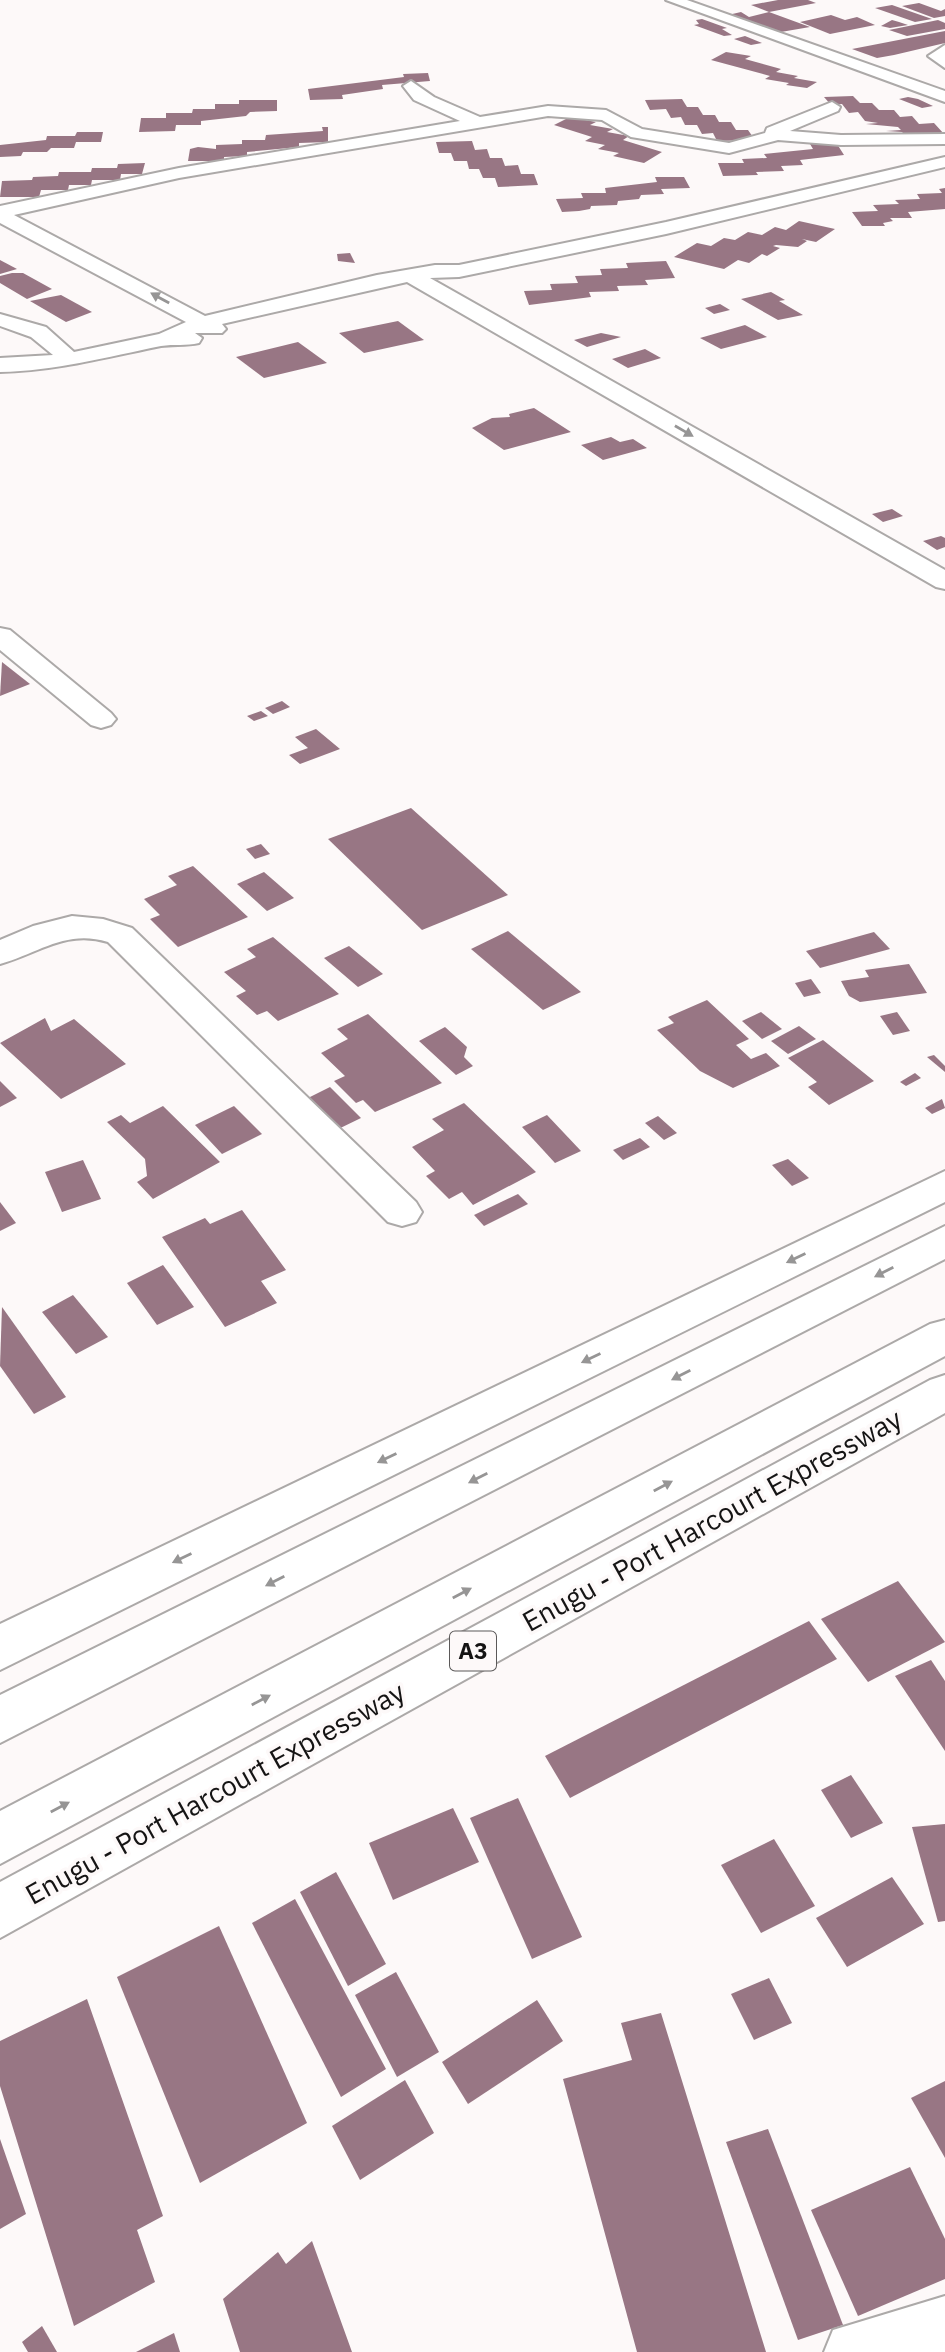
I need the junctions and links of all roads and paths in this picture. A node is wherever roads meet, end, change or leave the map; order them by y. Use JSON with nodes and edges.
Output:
{"nodes":[{"id":1,"x":673,"y":0,"type":"edge"},
{"id":2,"x":945,"y":50,"type":"edge"},
{"id":3,"x":945,"y":63,"type":"edge"},
{"id":4,"x":945,"y":76,"type":"edge"},
{"id":5,"x":411,"y":86,"type":"dead end"},
{"id":6,"x":915,"y":87,"type":"junction"},
{"id":7,"x":945,"y":97,"type":"edge"},
{"id":8,"x":832,"y":107,"type":"dead end"},
{"id":9,"x":477,"y":123,"type":"junction"},
{"id":10,"x":778,"y":135,"type":"junction"},
{"id":11,"x":945,"y":139,"type":"edge"},
{"id":12,"x":945,"y":162,"type":"edge"},
{"id":13,"x":0,"y":213,"type":"edge"},
{"id":14,"x":9,"y":236,"type":"edge"},
{"id":15,"x":436,"y":277,"type":"junction"},
{"id":16,"x":0,"y":320,"type":"edge"},
{"id":17,"x":212,"y":327,"type":"junction"},
{"id":18,"x":177,"y":336,"type":"junction"},
{"id":19,"x":68,"y":359,"type":"junction"},
{"id":20,"x":0,"y":365,"type":"edge"},
{"id":21,"x":945,"y":563,"type":"edge"},
{"id":22,"x":945,"y":581,"type":"edge"},
{"id":23,"x":0,"y":636,"type":"edge"},
{"id":24,"x":101,"y":719,"type":"dead end"},
{"id":25,"x":0,"y":953,"type":"edge"},
{"id":26,"x":945,"y":1185,"type":"edge"},
{"id":27,"x":402,"y":1212,"type":"dead end"},
{"id":28,"x":945,"y":1241,"type":"edge"},
{"id":29,"x":945,"y":1336,"type":"edge"},
{"id":30,"x":945,"y":1392,"type":"edge"},
{"id":31,"x":0,"y":1648,"type":"edge"},
{"id":32,"x":0,"y":1720,"type":"edge"},
{"id":33,"x":0,"y":1839,"type":"edge"},
{"id":34,"x":0,"y":1911,"type":"edge"},
{"id":35,"x":945,"y":2327,"type":"edge"},
{"id":36,"x":855,"y":2352,"type":"edge"}],
"edges":[{"from":1,"to":6,"type":"main road"},
{"from":2,"to":3,"type":"main road"},
{"from":4,"to":6,"type":"main road"},
{"from":5,"to":9,"type":"main road"},
{"from":6,"to":7,"type":"main road"},
{"from":8,"to":10,"type":"main road"},
{"from":9,"to":10,"type":"main road"},
{"from":9,"to":13,"type":"main road"},
{"from":10,"to":11,"type":"main road"},
{"from":12,"to":15,"type":"main road"},
{"from":17,"to":13,"type":"main road","one_way":true},
{"from":14,"to":18,"type":"main road"},
{"from":15,"to":17,"type":"main road"},
{"from":15,"to":21,"type":"main road"},
{"from":15,"to":22,"type":"main road","one_way":true},
{"from":16,"to":19,"type":"main road"},
{"from":17,"to":18,"type":"main road"},
{"from":18,"to":19,"type":"main road"},
{"from":19,"to":20,"type":"main road"},
{"from":23,"to":24,"type":"main road"},
{"from":25,"to":27,"type":"main road"},
{"from":26,"to":31,"type":"main road","one_way":true},
{"from":28,"to":32,"type":"main road","one_way":true},
{"from":33,"to":29,"type":"main road","name":"Enugu - Port Harcourt Expressway","number":"A3","one_way":true},
{"from":30,"to":34,"type":"main road","name":"Enugu - Port Harcourt Expressway","number":"A3"},
{"from":35,"to":36,"type":"main road"}]}
